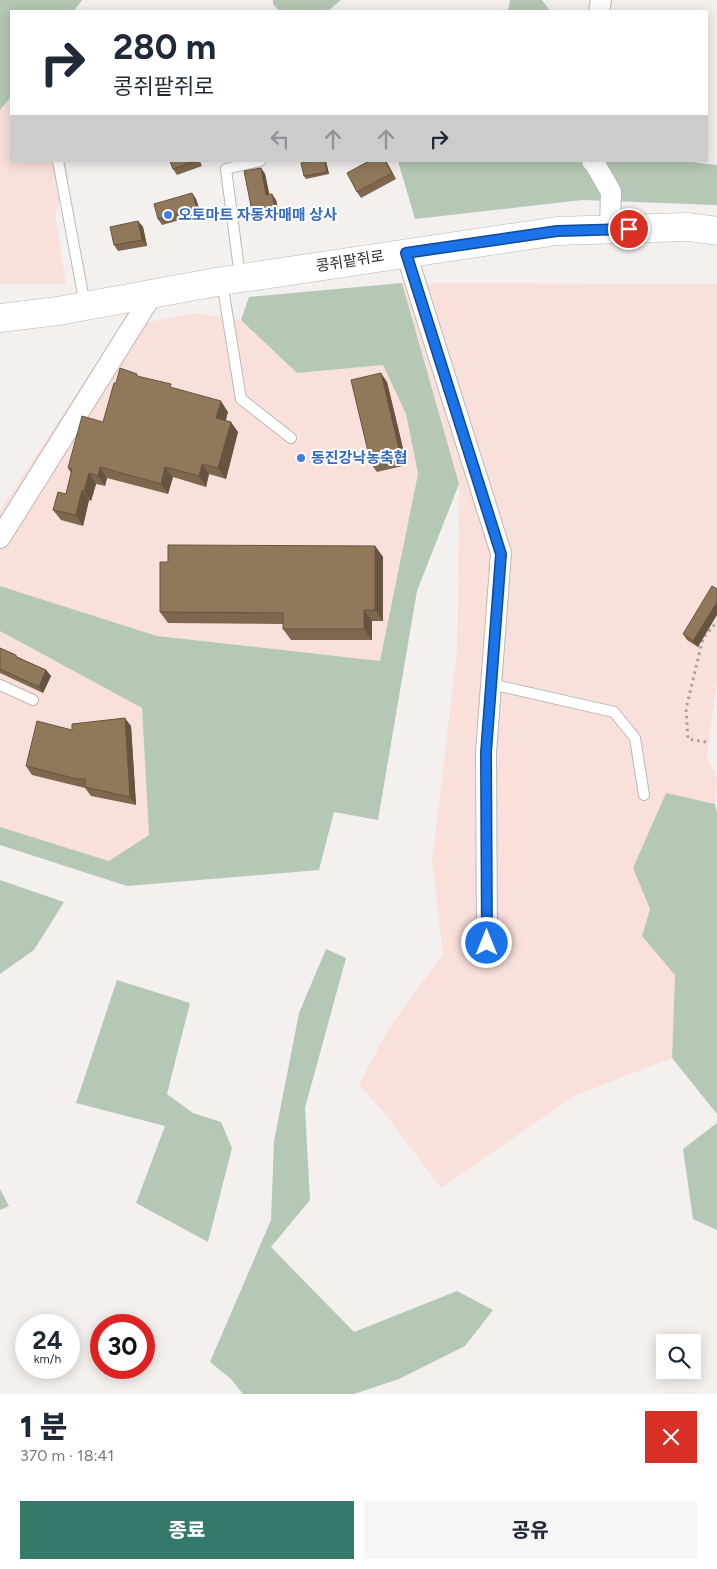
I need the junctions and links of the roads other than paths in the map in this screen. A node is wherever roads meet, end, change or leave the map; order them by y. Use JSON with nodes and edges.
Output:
{"nodes":[{"id":1,"x":58,"y":162,"type":"edge"},
{"id":2,"x":256,"y":162,"type":"edge"},
{"id":3,"x":593,"y":162,"type":"edge"},
{"id":4,"x":610,"y":230,"type":"junction"},
{"id":5,"x":717,"y":231,"type":"edge"},
{"id":6,"x":406,"y":253,"type":"junction"},
{"id":7,"x":231,"y":280,"type":"junction"},
{"id":8,"x":152,"y":295,"type":"junction"},
{"id":9,"x":85,"y":306,"type":"junction"},
{"id":10,"x":0,"y":318,"type":"edge"},
{"id":11,"x":291,"y":438,"type":"dead end"},
{"id":12,"x":0,"y":538,"type":"edge"},
{"id":13,"x":491,"y":684,"type":"junction"},
{"id":14,"x":0,"y":685,"type":"edge"},
{"id":15,"x":33,"y":700,"type":"dead end"},
{"id":16,"x":644,"y":795,"type":"dead end"},
{"id":17,"x":487,"y":943,"type":"dead end"}],
"edges":[{"from":1,"to":9,"type":"lane"},
{"from":2,"to":7,"type":"lane"},
{"from":3,"to":4,"type":"street"},
{"from":4,"to":5,"type":"main road","name":"콩쥐팥쥐로"},
{"from":4,"to":6,"type":"main road","name":"콩쥐팥쥐로"},
{"from":6,"to":7,"type":"main road","name":"콩쥐팥쥐로"},
{"from":6,"to":13,"type":"street"},
{"from":7,"to":8,"type":"main road","name":"콩쥐팥쥐로"},
{"from":7,"to":11,"type":"lane"},
{"from":8,"to":9,"type":"main road","name":"콩쥐팥쥐로"},
{"from":8,"to":12,"type":"street"},
{"from":9,"to":10,"type":"main road","name":"콩쥐팥쥐로"},
{"from":13,"to":16,"type":"lane"},
{"from":13,"to":17,"type":"street"},
{"from":14,"to":15,"type":"lane"}]}
